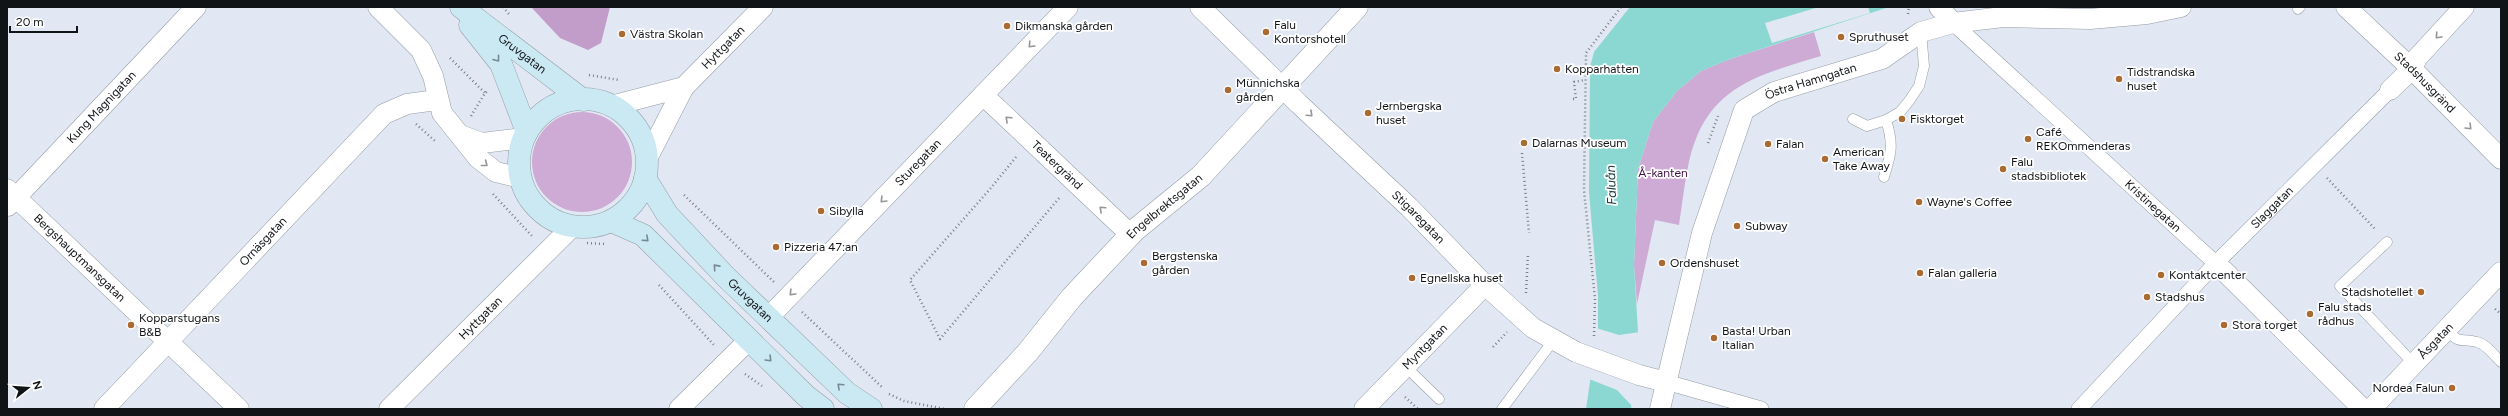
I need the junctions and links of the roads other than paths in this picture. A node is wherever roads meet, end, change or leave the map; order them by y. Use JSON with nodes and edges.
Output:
{"nodes":[{"id":1,"x":196,"y":7,"type":"edge"},
{"id":2,"x":378,"y":7,"type":"edge"},
{"id":3,"x":455,"y":7,"type":"edge"},
{"id":4,"x":461,"y":7,"type":"edge"},
{"id":5,"x":763,"y":7,"type":"edge"},
{"id":6,"x":1068,"y":7,"type":"edge"},
{"id":7,"x":1200,"y":7,"type":"edge"},
{"id":8,"x":1357,"y":7,"type":"edge"},
{"id":9,"x":1939,"y":7,"type":"edge"},
{"id":10,"x":2181,"y":7,"type":"edge"},
{"id":11,"x":2346,"y":7,"type":"edge"},
{"id":12,"x":2464,"y":7,"type":"edge"},
{"id":13,"x":1954,"y":23,"type":"junction"},
{"id":14,"x":1921,"y":32,"type":"junction"},
{"id":15,"x":2412,"y":69,"type":"junction"},
{"id":16,"x":684,"y":87,"type":"junction"},
{"id":17,"x":1282,"y":88,"type":"junction"},
{"id":18,"x":2390,"y":90,"type":"joint"},
{"id":19,"x":983,"y":95,"type":"junction"},
{"id":20,"x":437,"y":100,"type":"junction"},
{"id":21,"x":582,"y":100,"type":"junction"},
{"id":22,"x":611,"y":106,"type":"junction"},
{"id":23,"x":1853,"y":119,"type":"dead end"},
{"id":24,"x":1886,"y":120,"type":"junction"},
{"id":25,"x":460,"y":135,"type":"junction"},
{"id":26,"x":526,"y":135,"type":"junction"},
{"id":27,"x":2501,"y":159,"type":"edge"},
{"id":28,"x":646,"y":168,"type":"junction"},
{"id":29,"x":1884,"y":177,"type":"dead end"},
{"id":30,"x":520,"y":178,"type":"junction"},
{"id":31,"x":10,"y":198,"type":"edge"},
{"id":32,"x":611,"y":221,"type":"junction"},
{"id":33,"x":578,"y":235,"type":"junction"},
{"id":34,"x":1131,"y":235,"type":"junction"},
{"id":35,"x":2387,"y":242,"type":"road end"},
{"id":36,"x":2220,"y":266,"type":"junction"},
{"id":37,"x":2501,"y":272,"type":"edge"},
{"id":38,"x":1485,"y":285,"type":"junction"},
{"id":39,"x":768,"y":318,"type":"junction"},
{"id":40,"x":2446,"y":330,"type":"junction"},
{"id":41,"x":749,"y":340,"type":"junction"},
{"id":42,"x":169,"y":341,"type":"junction"},
{"id":43,"x":1554,"y":341,"type":"junction"},
{"id":44,"x":2501,"y":362,"type":"edge"},
{"id":45,"x":2414,"y":364,"type":"junction"},
{"id":46,"x":1405,"y":366,"type":"junction"},
{"id":47,"x":1666,"y":382,"type":"junction"},
{"id":48,"x":1439,"y":399,"type":"dead end"},
{"id":49,"x":104,"y":409,"type":"edge"},
{"id":50,"x":239,"y":409,"type":"edge"},
{"id":51,"x":389,"y":409,"type":"edge"},
{"id":52,"x":679,"y":409,"type":"edge"},
{"id":53,"x":823,"y":409,"type":"edge"},
{"id":54,"x":871,"y":409,"type":"edge"},
{"id":55,"x":975,"y":409,"type":"edge"},
{"id":56,"x":1364,"y":409,"type":"edge"},
{"id":57,"x":1502,"y":409,"type":"edge"},
{"id":58,"x":1660,"y":409,"type":"edge"},
{"id":59,"x":1761,"y":409,"type":"edge"},
{"id":60,"x":2079,"y":409,"type":"edge"},
{"id":61,"x":2362,"y":409,"type":"edge"},
{"id":62,"x":2371,"y":409,"type":"edge"}],
"edges":[{"from":1,"to":31,"type":"street","name":"Kung Magnigatan"},
{"from":2,"to":20,"type":"street"},
{"from":3,"to":26,"type":"main road","name":"Gruvgatan","one_way":true},
{"from":4,"to":21,"type":"main road","name":"Gruvgatan"},
{"from":5,"to":16,"type":"street","name":"Hyttgatan"},
{"from":6,"to":19,"type":"street","name":"Sturegatan","one_way":true},
{"from":7,"to":17,"type":"street","name":"Stigaregatan"},
{"from":8,"to":17,"type":"street","name":"Engelbrektsgatan"},
{"from":9,"to":13,"type":"street","name":"Kristinegatan"},
{"from":10,"to":13,"type":"street","name":"Östra Hamngatan"},
{"from":11,"to":15,"type":"street","name":"Stadshusgränd"},
{"from":12,"to":15,"type":"street","name":"Slaggatan","one_way":true},
{"from":13,"to":14,"type":"street","name":"Östra Hamngatan"},
{"from":13,"to":36,"type":"street","name":"Kristinegatan"},
{"from":14,"to":24,"type":"lane"},
{"from":14,"to":47,"type":"street","name":"Östra Hamngatan"},
{"from":15,"to":18,"type":"street","name":"Slaggatan"},
{"from":15,"to":27,"type":"street","name":"Stadshusgränd","one_way":true},
{"from":16,"to":22,"type":"street"},
{"from":16,"to":28,"type":"street","name":"Hyttgatan"},
{"from":17,"to":34,"type":"street","name":"Engelbrektsgatan"},
{"from":17,"to":38,"type":"street","name":"Stigaregatan","one_way":true},
{"from":18,"to":36,"type":"street","name":"Slaggatan"},
{"from":34,"to":19,"type":"street","name":"Teatergränd","one_way":true},
{"from":19,"to":39,"type":"street","name":"Sturegatan","one_way":true},
{"from":20,"to":25,"type":"street"},
{"from":20,"to":42,"type":"street","name":"Ornäsgatan"},
{"from":21,"to":22,"type":"main road"},
{"from":21,"to":26,"type":"main road"},
{"from":22,"to":28,"type":"main road"},
{"from":23,"to":24,"type":"lane"},
{"from":24,"to":29,"type":"lane"},
{"from":25,"to":26,"type":"street"},
{"from":25,"to":30,"type":"street","one_way":true},
{"from":26,"to":30,"type":"main road"},
{"from":28,"to":32,"type":"main road"},
{"from":39,"to":28,"type":"main road","name":"Gruvgatan","one_way":true},
{"from":30,"to":33,"type":"main road"},
{"from":31,"to":42,"type":"street","name":"Bergshauptmansgatan"},
{"from":32,"to":33,"type":"main road"},
{"from":32,"to":41,"type":"main road","one_way":true},
{"from":33,"to":51,"type":"street","name":"Hyttgatan"},
{"from":34,"to":55,"type":"street","name":"Engelbrektsgatan"},
{"from":35,"to":45,"type":"lane"},
{"from":36,"to":60,"type":"street","name":"Slaggatan"},
{"from":36,"to":61,"type":"street","name":"Kristinegatan"},
{"from":37,"to":40,"type":"street","name":"Åsgatan"},
{"from":38,"to":43,"type":"street","name":"Stigaregatan"},
{"from":38,"to":46,"type":"street","name":"Myntgatan"},
{"from":54,"to":39,"type":"main road","name":"Gruvgatan","one_way":true},
{"from":40,"to":44,"type":"lane"},
{"from":40,"to":45,"type":"street","name":"Åsgatan"},
{"from":41,"to":52,"type":"street"},
{"from":41,"to":53,"type":"main road","one_way":true},
{"from":42,"to":49,"type":"street","name":"Ornäsgatan"},
{"from":42,"to":50,"type":"street","name":"Bergshauptmansgatan"},
{"from":43,"to":47,"type":"street","name":"Stigaregatan"},
{"from":43,"to":57,"type":"lane"},
{"from":45,"to":62,"type":"street","name":"Åsgatan"},
{"from":46,"to":48,"type":"lane"},
{"from":46,"to":56,"type":"street","name":"Myntgatan"},
{"from":47,"to":58,"type":"street","name":"Östra Hamngatan"},
{"from":47,"to":59,"type":"street"}]}
